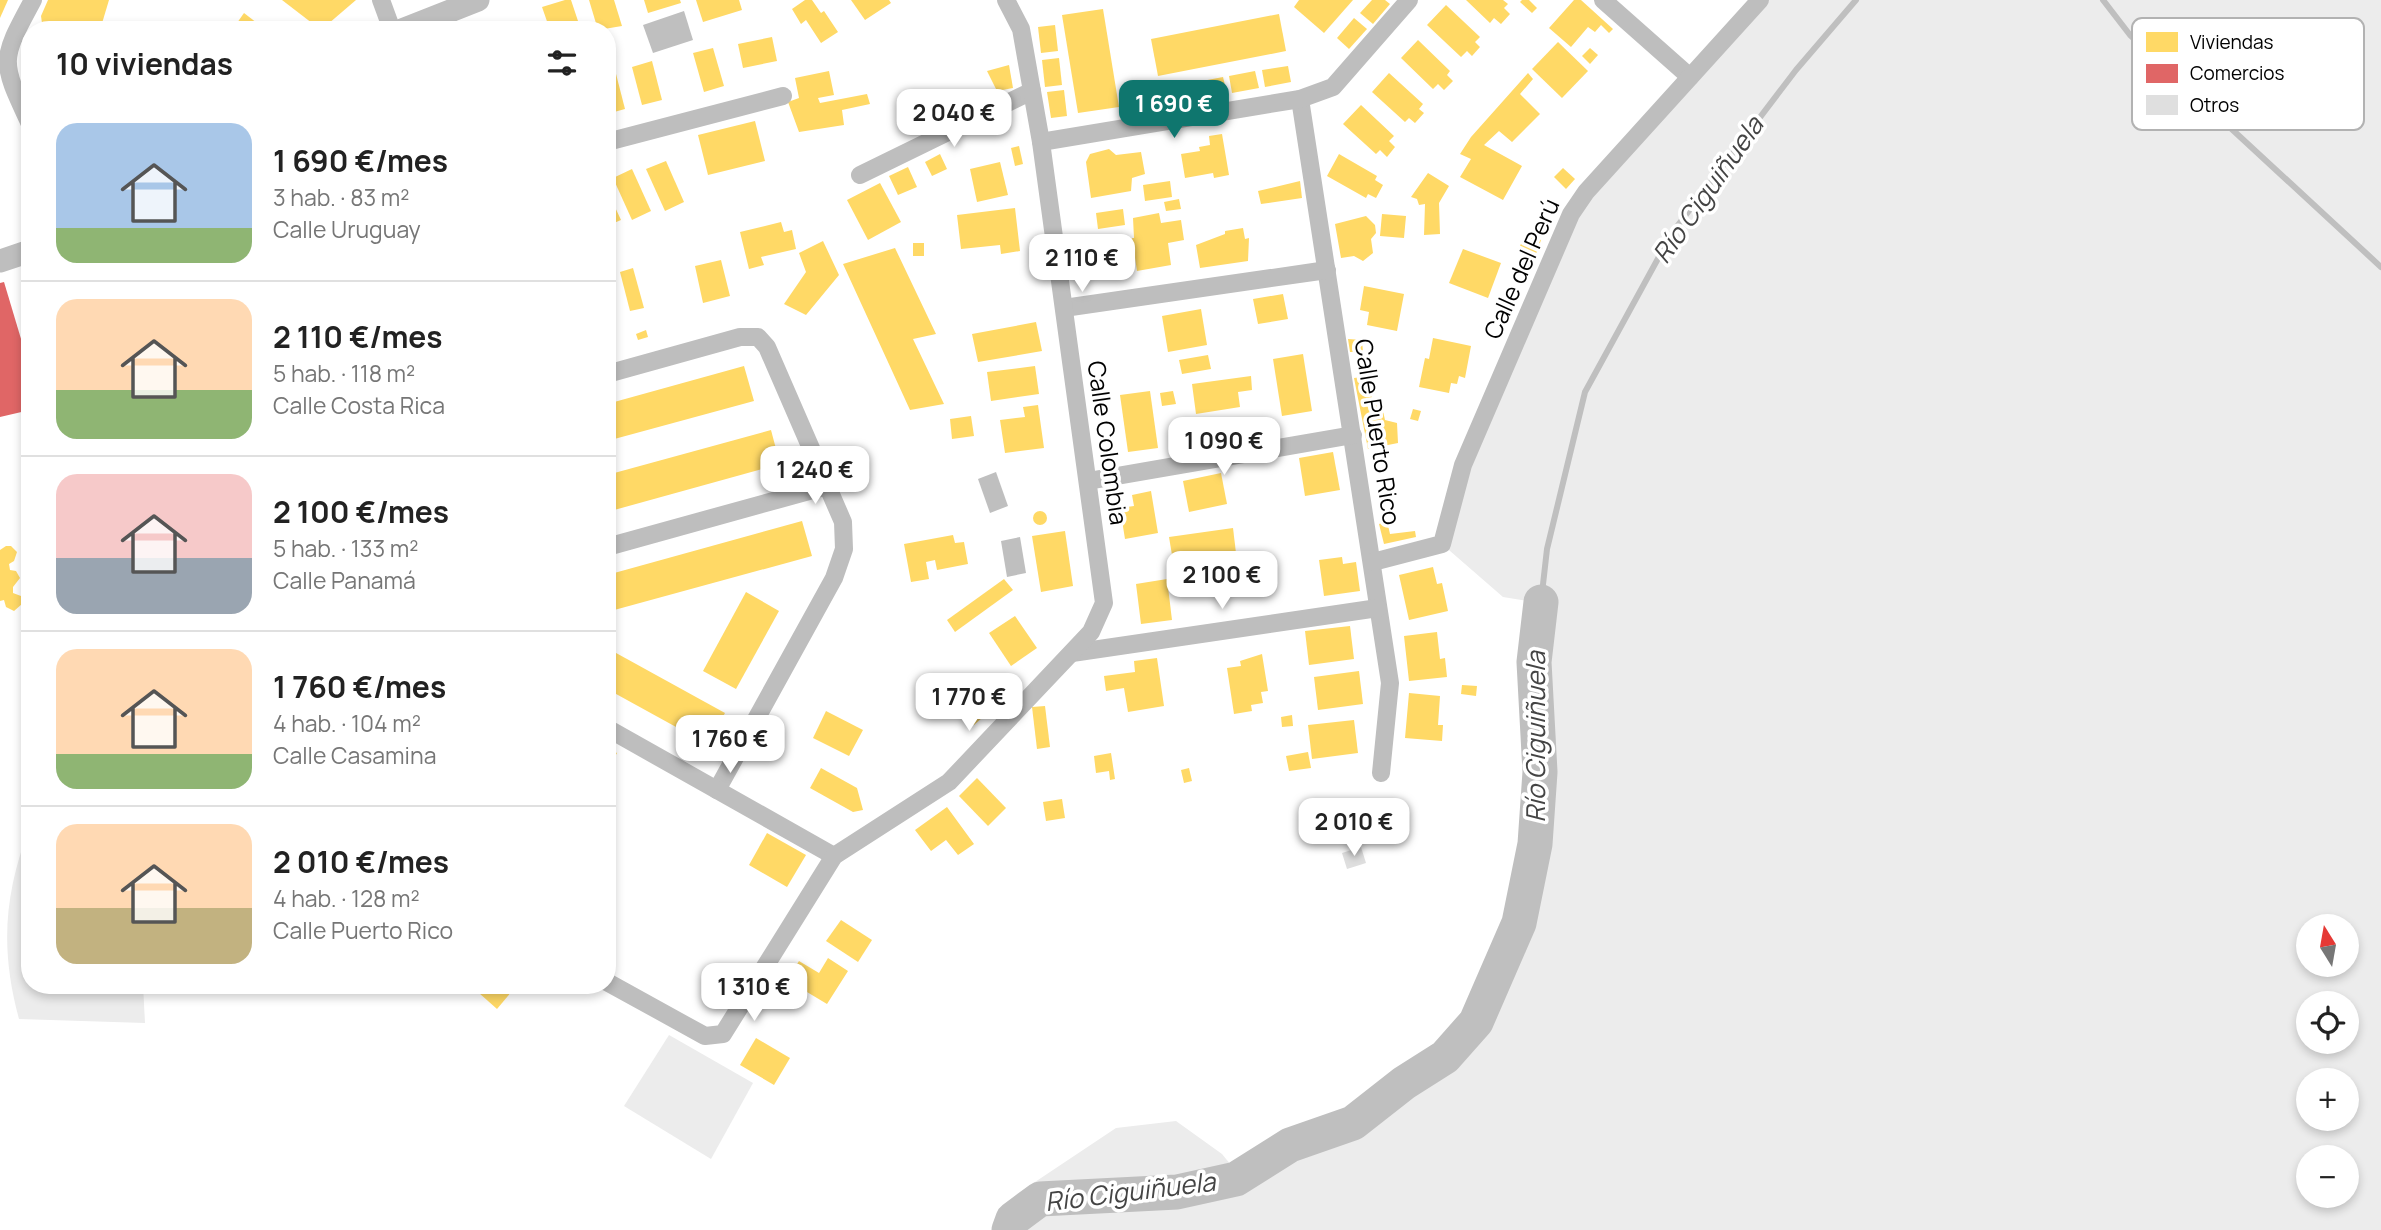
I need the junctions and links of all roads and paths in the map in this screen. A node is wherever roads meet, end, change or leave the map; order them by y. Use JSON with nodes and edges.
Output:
{"nodes":[{"id":1,"x":33,"y":0,"type":"edge"},
{"id":2,"x":381,"y":0,"type":"edge"},
{"id":3,"x":478,"y":0,"type":"edge"},
{"id":4,"x":1006,"y":0,"type":"edge"},
{"id":5,"x":1409,"y":0,"type":"edge"},
{"id":6,"x":1603,"y":0,"type":"edge"},
{"id":7,"x":1760,"y":0,"type":"edge"},
{"id":8,"x":23,"y":21,"type":"edge"},
{"id":9,"x":398,"y":21,"type":"edge"},
{"id":10,"x":424,"y":21,"type":"edge"},
{"id":11,"x":21,"y":24,"type":"edge"},
{"id":12,"x":1690,"y":76,"type":"junction"},
{"id":13,"x":1032,"y":91,"type":"junction"},
{"id":14,"x":783,"y":96,"type":"dead end"},
{"id":15,"x":1300,"y":99,"type":"junction"},
{"id":16,"x":21,"y":104,"type":"edge"},
{"id":17,"x":616,"y":140,"type":"edge"},
{"id":18,"x":1041,"y":142,"type":"junction"},
{"id":19,"x":860,"y":175,"type":"dead end"},
{"id":20,"x":21,"y":254,"type":"edge"},
{"id":21,"x":0,"y":261,"type":"edge"},
{"id":22,"x":1327,"y":270,"type":"junction"},
{"id":23,"x":1064,"y":308,"type":"junction"},
{"id":24,"x":616,"y":371,"type":"edge"},
{"id":25,"x":1353,"y":435,"type":"junction"},
{"id":26,"x":1088,"y":481,"type":"junction"},
{"id":27,"x":827,"y":486,"type":"junction"},
{"id":28,"x":616,"y":545,"type":"edge"},
{"id":29,"x":1373,"y":562,"type":"junction"},
{"id":30,"x":1378,"y":608,"type":"junction"},
{"id":31,"x":1072,"y":653,"type":"junction"},
{"id":32,"x":616,"y":733,"type":"edge"},
{"id":33,"x":1381,"y":773,"type":"dead end"},
{"id":34,"x":717,"y":790,"type":"junction"},
{"id":35,"x":834,"y":856,"type":"junction"},
{"id":36,"x":616,"y":987,"type":"edge"}],
"edges":[{"from":1,"to":8,"type":"street"},
{"from":2,"to":9,"type":"street"},
{"from":3,"to":10,"type":"street"},
{"from":4,"to":13,"type":"street","name":"Calle Colombia"},
{"from":5,"to":15,"type":"street"},
{"from":6,"to":12,"type":"street"},
{"from":7,"to":12,"type":"street","name":"Calle del Perú"},
{"from":11,"to":16,"type":"street"},
{"from":12,"to":29,"type":"street","name":"Calle del Perú"},
{"from":13,"to":18,"type":"street","name":"Calle Colombia"},
{"from":13,"to":19,"type":"street"},
{"from":14,"to":17,"type":"street"},
{"from":15,"to":18,"type":"street"},
{"from":15,"to":22,"type":"street","name":"Calle Puerto Rico"},
{"from":18,"to":23,"type":"street","name":"Calle Colombia"},
{"from":20,"to":21,"type":"street"},
{"from":22,"to":23,"type":"street"},
{"from":22,"to":25,"type":"street","name":"Calle Puerto Rico"},
{"from":23,"to":26,"type":"street","name":"Calle Colombia"},
{"from":24,"to":27,"type":"street"},
{"from":25,"to":26,"type":"street"},
{"from":25,"to":29,"type":"street","name":"Calle Puerto Rico"},
{"from":26,"to":31,"type":"street","name":"Calle Colombia"},
{"from":27,"to":28,"type":"street"},
{"from":27,"to":34,"type":"street"},
{"from":29,"to":30,"type":"street","name":"Calle Puerto Rico"},
{"from":30,"to":31,"type":"street"},
{"from":30,"to":33,"type":"street","name":"Calle Puerto Rico"},
{"from":31,"to":35,"type":"street","name":"Calle Colombia"},
{"from":32,"to":34,"type":"street"},
{"from":34,"to":35,"type":"street"},
{"from":35,"to":36,"type":"street","name":"Calle Colombia"}]}
